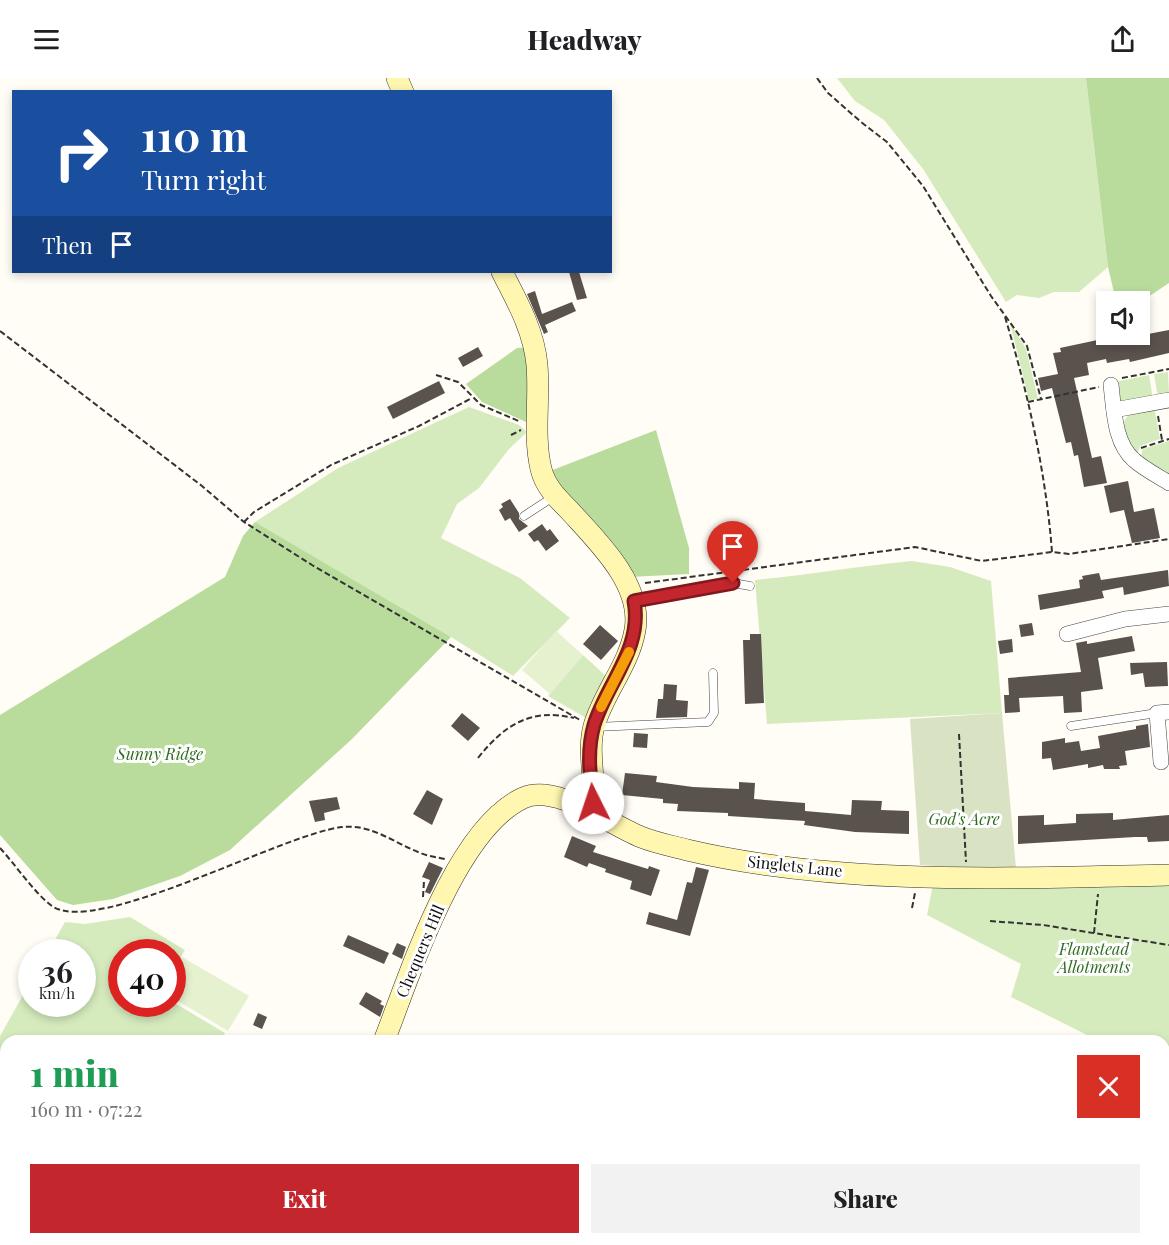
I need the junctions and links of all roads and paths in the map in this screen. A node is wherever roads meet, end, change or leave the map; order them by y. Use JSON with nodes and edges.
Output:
{"nodes":[{"id":1,"x":817,"y":78,"type":"edge"},
{"id":2,"x":503,"y":273,"type":"edge"},
{"id":3,"x":1004,"y":313,"type":"junction"},
{"id":4,"x":0,"y":331,"type":"edge"},
{"id":5,"x":1169,"y":369,"type":"edge"},
{"id":6,"x":436,"y":375,"type":"dead end"},
{"id":7,"x":1108,"y":382,"type":"junction"},
{"id":8,"x":472,"y":398,"type":"junction"},
{"id":9,"x":1041,"y":399,"type":"junction"},
{"id":10,"x":1028,"y":402,"type":"junction"},
{"id":11,"x":1162,"y":402,"type":"edge"},
{"id":12,"x":1114,"y":410,"type":"junction"},
{"id":13,"x":537,"y":429,"type":"junction"},
{"id":14,"x":1169,"y":439,"type":"edge"},
{"id":15,"x":1162,"y":440,"type":"junction"},
{"id":16,"x":1140,"y":465,"type":"junction"},
{"id":17,"x":1169,"y":483,"type":"edge"},
{"id":18,"x":556,"y":496,"type":"junction"},
{"id":19,"x":524,"y":516,"type":"dead end"},
{"id":20,"x":244,"y":522,"type":"junction"},
{"id":21,"x":1169,"y":539,"type":"edge"},
{"id":22,"x":1052,"y":552,"type":"junction"},
{"id":23,"x":750,"y":586,"type":"dead end"},
{"id":24,"x":629,"y":592,"type":"junction"},
{"id":25,"x":1169,"y":614,"type":"edge"},
{"id":26,"x":1066,"y":634,"type":"dead end"},
{"id":27,"x":713,"y":673,"type":"dead end"},
{"id":28,"x":1163,"y":712,"type":"edge"},
{"id":29,"x":585,"y":723,"type":"junction"},
{"id":30,"x":1071,"y":726,"type":"dead end"},
{"id":31,"x":959,"y":734,"type":"dead end"},
{"id":32,"x":478,"y":758,"type":"dead end"},
{"id":33,"x":1161,"y":762,"type":"dead end"},
{"id":34,"x":590,"y":811,"type":"junction"},
{"id":35,"x":0,"y":848,"type":"edge"},
{"id":36,"x":424,"y":854,"type":"dead end"},
{"id":37,"x":462,"y":864,"type":"joint"},
{"id":38,"x":967,"y":868,"type":"dead end"},
{"id":39,"x":1169,"y":875,"type":"edge"},
{"id":40,"x":1100,"y":876,"type":"junction"},
{"id":41,"x":990,"y":921,"type":"dead end"},
{"id":42,"x":1094,"y":933,"type":"junction"},
{"id":43,"x":1169,"y":945,"type":"edge"},
{"id":44,"x":386,"y":1035,"type":"edge"}],
"edges":[{"from":1,"to":3,"type":"path"},
{"from":2,"to":13,"type":"street"},
{"from":3,"to":9,"type":"path"},
{"from":3,"to":10,"type":"path"},
{"from":4,"to":20,"type":"path"},
{"from":5,"to":7,"type":"path"},
{"from":6,"to":8,"type":"path"},
{"from":7,"to":9,"type":"path"},
{"from":7,"to":12,"type":"street"},
{"from":8,"to":13,"type":"path"},
{"from":8,"to":20,"type":"path"},
{"from":9,"to":10,"type":"path"},
{"from":10,"to":22,"type":"path"},
{"from":11,"to":12,"type":"street"},
{"from":11,"to":15,"type":"path"},
{"from":12,"to":16,"type":"street"},
{"from":13,"to":18,"type":"street"},
{"from":14,"to":15,"type":"path"},
{"from":15,"to":16,"type":"path"},
{"from":16,"to":17,"type":"street"},
{"from":18,"to":19,"type":"lane"},
{"from":18,"to":24,"type":"street"},
{"from":20,"to":29,"type":"path"},
{"from":21,"to":22,"type":"path"},
{"from":22,"to":24,"type":"path"},
{"from":23,"to":24,"type":"lane"},
{"from":24,"to":29,"type":"street"},
{"from":25,"to":26,"type":"street"},
{"from":27,"to":29,"type":"lane"},
{"from":28,"to":30,"type":"lane"},
{"from":28,"to":33,"type":"street"},
{"from":29,"to":32,"type":"path"},
{"from":29,"to":34,"type":"street"},
{"from":31,"to":38,"type":"path"},
{"from":34,"to":37,"type":"street","name":"Singlets Lane"},
{"from":34,"to":40,"type":"street","name":"Singlets Lane"},
{"from":35,"to":36,"type":"path"},
{"from":37,"to":44,"type":"street","name":"Chequers Hill"},
{"from":39,"to":40,"type":"street","name":"Singlets Lane"},
{"from":40,"to":42,"type":"path"},
{"from":41,"to":42,"type":"path"},
{"from":42,"to":43,"type":"path"}]}
